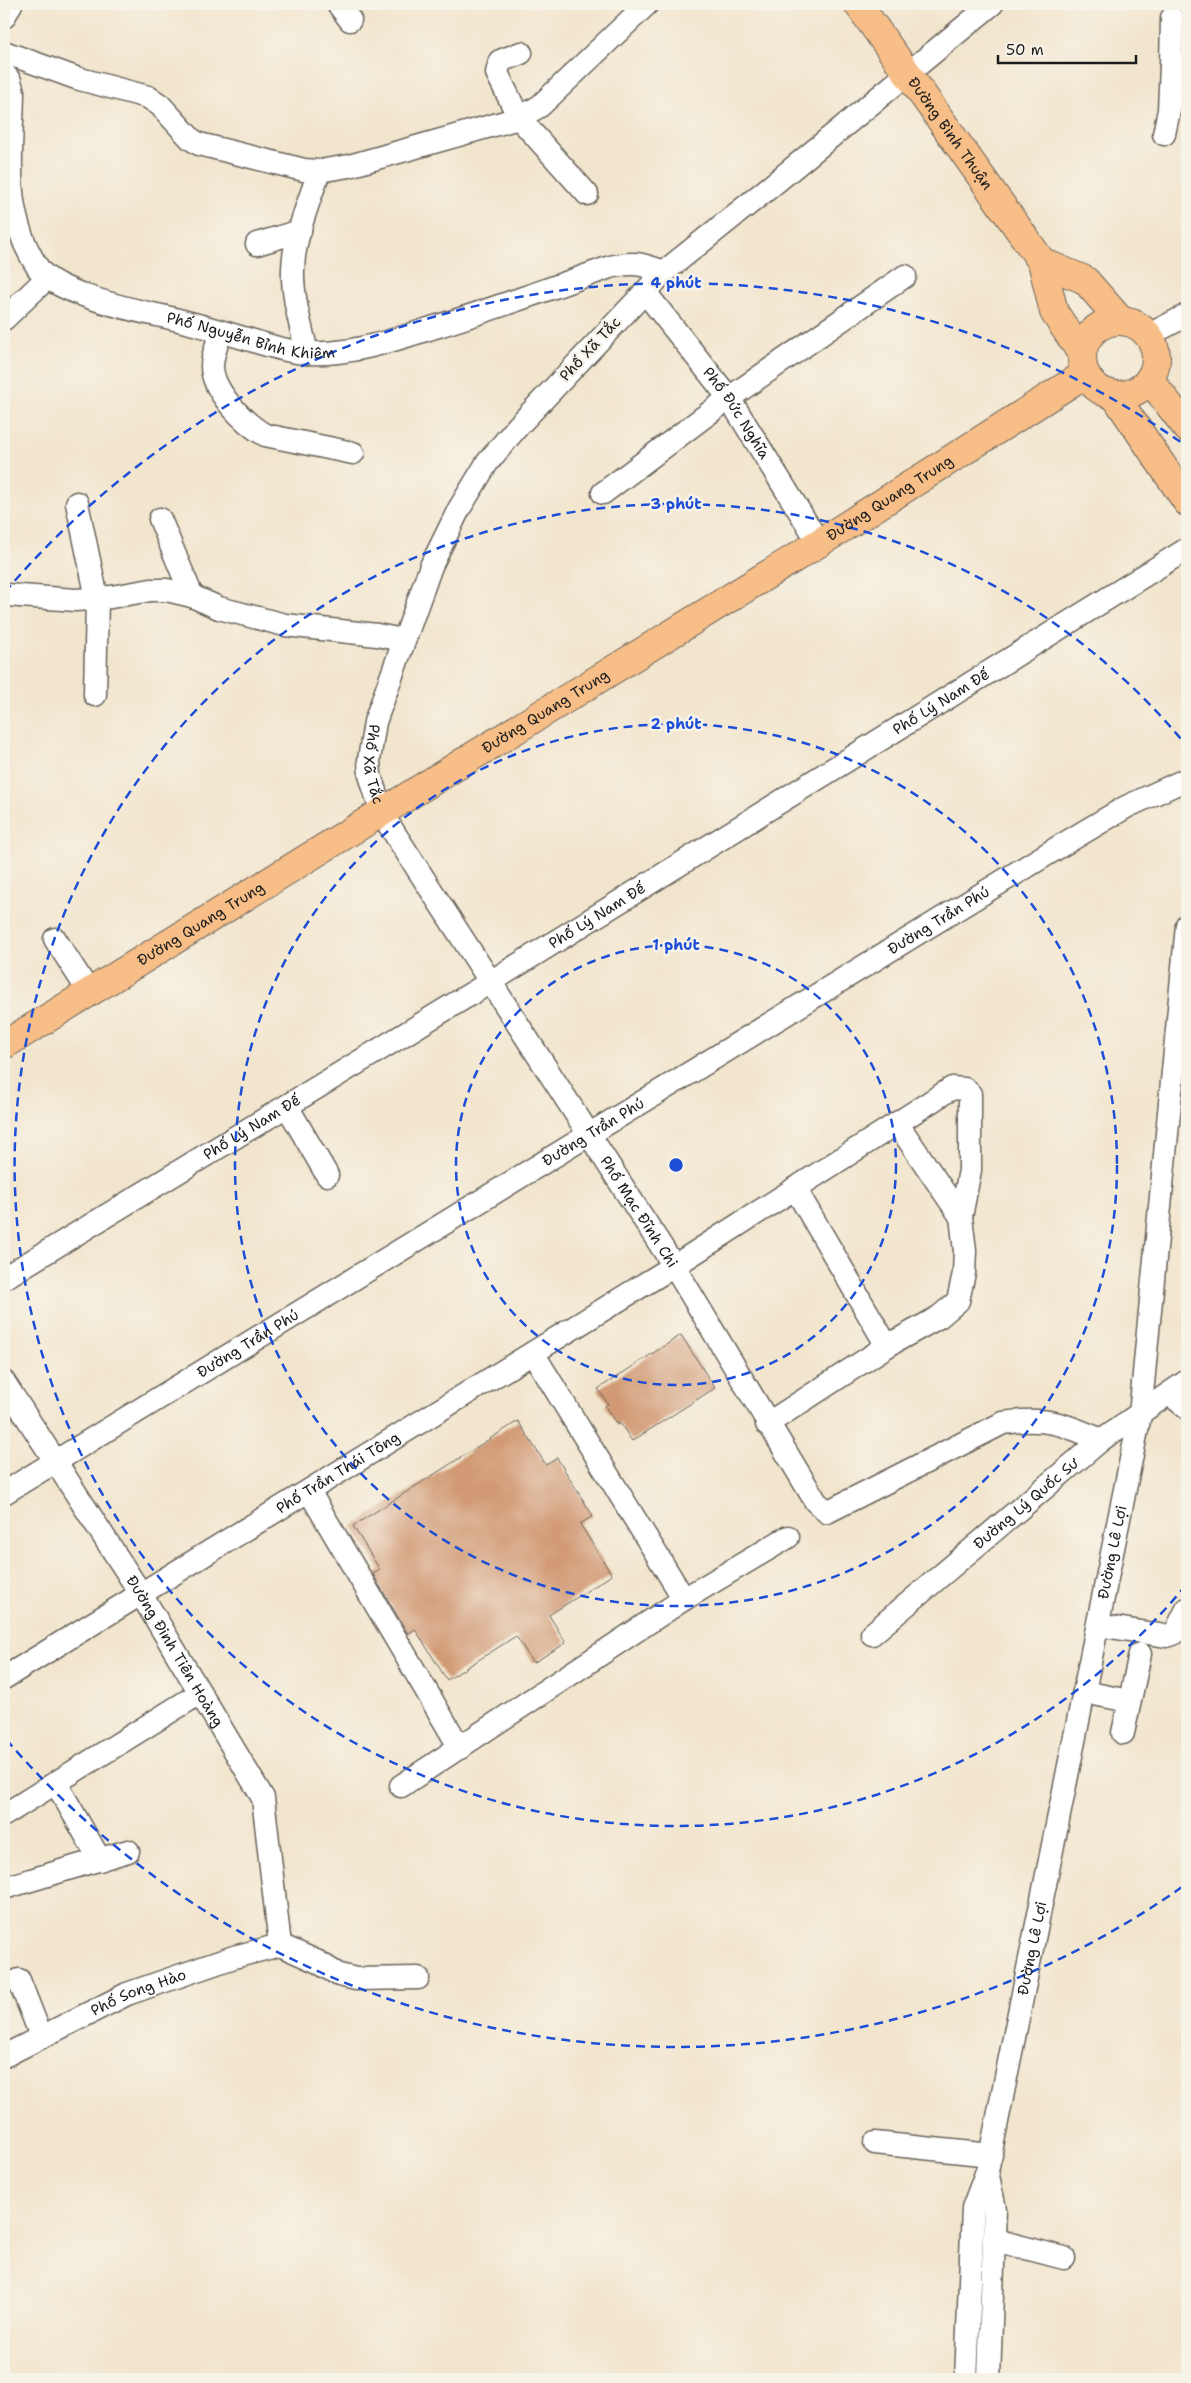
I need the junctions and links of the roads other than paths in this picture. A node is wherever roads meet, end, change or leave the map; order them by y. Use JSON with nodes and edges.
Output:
{"nodes":[{"id":1,"x":10,"y":4,"type":"edge"},
{"id":2,"x":647,"y":4,"type":"edge"},
{"id":3,"x":858,"y":4,"type":"edge"},
{"id":4,"x":992,"y":4,"type":"edge"},
{"id":5,"x":4,"y":18,"type":"edge"},
{"id":6,"x":1172,"y":18,"type":"dead end"},
{"id":7,"x":4,"y":52,"type":"edge"},
{"id":8,"x":521,"y":53,"type":"dead end"},
{"id":9,"x":1179,"y":66,"type":"edge"},
{"id":10,"x":4,"y":73,"type":"edge"},
{"id":11,"x":907,"y":75,"type":"junction"},
{"id":12,"x":519,"y":118,"type":"junction"},
{"id":13,"x":1164,"y":134,"type":"dead end"},
{"id":14,"x":320,"y":171,"type":"junction"},
{"id":15,"x":587,"y":194,"type":"dead end"},
{"id":16,"x":300,"y":231,"type":"junction"},
{"id":17,"x":256,"y":244,"type":"dead end"},
{"id":18,"x":1042,"y":262,"type":"junction"},
{"id":19,"x":664,"y":272,"type":"junction"},
{"id":20,"x":905,"y":276,"type":"dead end"},
{"id":21,"x":47,"y":278,"type":"junction"},
{"id":22,"x":645,"y":292,"type":"junction"},
{"id":23,"x":1187,"y":315,"type":"edge"},
{"id":24,"x":4,"y":319,"type":"edge"},
{"id":25,"x":1121,"y":321,"type":"junction"},
{"id":26,"x":221,"y":332,"type":"junction"},
{"id":27,"x":1149,"y":335,"type":"junction"},
{"id":28,"x":307,"y":353,"type":"junction"},
{"id":29,"x":1084,"y":364,"type":"junction"},
{"id":30,"x":1150,"y":380,"type":"junction"},
{"id":31,"x":1115,"y":396,"type":"junction"},
{"id":32,"x":729,"y":398,"type":"junction"},
{"id":33,"x":1187,"y":428,"type":"edge"},
{"id":34,"x":353,"y":452,"type":"dead end"},
{"id":35,"x":603,"y":493,"type":"dead end"},
{"id":36,"x":1187,"y":502,"type":"edge"},
{"id":37,"x":78,"y":503,"type":"dead end"},
{"id":38,"x":160,"y":519,"type":"dead end"},
{"id":39,"x":819,"y":543,"type":"junction"},
{"id":40,"x":1187,"y":549,"type":"edge"},
{"id":41,"x":6,"y":595,"type":"dead end"},
{"id":42,"x":192,"y":596,"type":"junction"},
{"id":43,"x":97,"y":598,"type":"junction"},
{"id":44,"x":403,"y":640,"type":"junction"},
{"id":45,"x":95,"y":695,"type":"dead end"},
{"id":46,"x":1187,"y":779,"type":"edge"},
{"id":47,"x":382,"y":814,"type":"junction"},
{"id":48,"x":1187,"y":924,"type":"edge"},
{"id":49,"x":55,"y":938,"type":"dead end"},
{"id":50,"x":492,"y":982,"type":"junction"},
{"id":51,"x":89,"y":992,"type":"junction"},
{"id":52,"x":4,"y":1044,"type":"edge"},
{"id":53,"x":286,"y":1106,"type":"junction"},
{"id":54,"x":897,"y":1123,"type":"junction"},
{"id":55,"x":590,"y":1135,"type":"junction"},
{"id":56,"x":327,"y":1176,"type":"dead end"},
{"id":57,"x":795,"y":1188,"type":"junction"},
{"id":58,"x":961,"y":1217,"type":"junction"},
{"id":59,"x":674,"y":1266,"type":"junction"},
{"id":60,"x":4,"y":1278,"type":"edge"},
{"id":61,"x":887,"y":1346,"type":"junction"},
{"id":62,"x":533,"y":1353,"type":"junction"},
{"id":63,"x":4,"y":1382,"type":"edge"},
{"id":64,"x":1182,"y":1394,"type":"edge"},
{"id":65,"x":1140,"y":1415,"type":"junction"},
{"id":66,"x":767,"y":1424,"type":"junction"},
{"id":67,"x":1101,"y":1440,"type":"junction"},
{"id":68,"x":55,"y":1461,"type":"junction"},
{"id":69,"x":309,"y":1491,"type":"junction"},
{"id":70,"x":4,"y":1492,"type":"edge"},
{"id":71,"x":788,"y":1537,"type":"dead end"},
{"id":72,"x":142,"y":1594,"type":"junction"},
{"id":73,"x":684,"y":1599,"type":"junction"},
{"id":74,"x":1187,"y":1609,"type":"edge"},
{"id":75,"x":1098,"y":1625,"type":"junction"},
{"id":76,"x":872,"y":1634,"type":"dead end"},
{"id":77,"x":1140,"y":1654,"type":"dead end"},
{"id":78,"x":4,"y":1678,"type":"edge"},
{"id":79,"x":1084,"y":1692,"type":"junction"},
{"id":80,"x":200,"y":1693,"type":"junction"},
{"id":81,"x":1129,"y":1701,"type":"junction"},
{"id":82,"x":1123,"y":1733,"type":"dead end"},
{"id":83,"x":460,"y":1748,"type":"junction"},
{"id":84,"x":56,"y":1783,"type":"junction"},
{"id":85,"x":401,"y":1786,"type":"dead end"},
{"id":86,"x":4,"y":1815,"type":"edge"},
{"id":87,"x":128,"y":1851,"type":"dead end"},
{"id":88,"x":100,"y":1860,"type":"junction"},
{"id":89,"x":4,"y":1888,"type":"edge"},
{"id":90,"x":280,"y":1945,"type":"junction"},
{"id":91,"x":418,"y":1978,"type":"dead end"},
{"id":92,"x":19,"y":1980,"type":"dead end"},
{"id":93,"x":41,"y":2036,"type":"junction"},
{"id":94,"x":4,"y":2056,"type":"edge"},
{"id":95,"x":875,"y":2143,"type":"dead end"},
{"id":96,"x":989,"y":2163,"type":"junction"},
{"id":97,"x":994,"y":2240,"type":"junction"},
{"id":98,"x":1064,"y":2258,"type":"dead end"},
{"id":99,"x":966,"y":2379,"type":"edge"},
{"id":100,"x":989,"y":2379,"type":"edge"}],
"edges":[{"from":1,"to":5,"type":"street"},
{"from":2,"to":12,"type":"street"},
{"from":3,"to":11,"type":"main road","name":"Đường Bình Thuận"},
{"from":4,"to":11,"type":"street","name":"Phố Xã Tắc"},
{"from":6,"to":9,"type":"street"},
{"from":7,"to":14,"type":"street"},
{"from":8,"to":12,"type":"street"},
{"from":9,"to":13,"type":"street"},
{"from":10,"to":21,"type":"street"},
{"from":11,"to":18,"type":"main road","name":"Đường Bình Thuận"},
{"from":11,"to":19,"type":"street","name":"Phố Xã Tắc"},
{"from":12,"to":14,"type":"street"},
{"from":12,"to":15,"type":"street"},
{"from":14,"to":16,"type":"street"},
{"from":16,"to":17,"type":"street"},
{"from":16,"to":28,"type":"street"},
{"from":18,"to":25,"type":"main road"},
{"from":18,"to":29,"type":"main road","name":"Đường Bình Thuận"},
{"from":19,"to":22,"type":"street","name":"Phố Xã Tắc"},
{"from":19,"to":28,"type":"street","name":"Phố Nguyễn Bỉnh Khiêm"},
{"from":20,"to":32,"type":"street"},
{"from":21,"to":24,"type":"street"},
{"from":21,"to":26,"type":"street","name":"Phố Nguyễn Bỉnh Khiêm"},
{"from":22,"to":32,"type":"street","name":"Phố Đức Nghĩa"},
{"from":22,"to":44,"type":"street","name":"Phố Xã Tắc"},
{"from":23,"to":27,"type":"street"},
{"from":25,"to":27,"type":"main road"},
{"from":25,"to":29,"type":"main road"},
{"from":26,"to":28,"type":"street","name":"Phố Nguyễn Bỉnh Khiêm"},
{"from":26,"to":34,"type":"street"},
{"from":27,"to":30,"type":"main road"},
{"from":29,"to":31,"type":"main road"},
{"from":29,"to":39,"type":"main road","name":"Đường Quang Trung"},
{"from":30,"to":31,"type":"main road"},
{"from":30,"to":33,"type":"main road"},
{"from":31,"to":36,"type":"main road"},
{"from":32,"to":35,"type":"street"},
{"from":32,"to":39,"type":"street","name":"Phố Đức Nghĩa"},
{"from":37,"to":43,"type":"street"},
{"from":38,"to":42,"type":"street"},
{"from":39,"to":47,"type":"main road","name":"Đường Quang Trung"},
{"from":40,"to":50,"type":"street","name":"Phố Lý Nam Đế"},
{"from":41,"to":43,"type":"street"},
{"from":42,"to":43,"type":"street"},
{"from":42,"to":44,"type":"street"},
{"from":43,"to":45,"type":"street"},
{"from":44,"to":47,"type":"street","name":"Phố Xã Tắc"},
{"from":46,"to":55,"type":"street","name":"Đường Trần Phú"},
{"from":47,"to":50,"type":"street","name":"Phố Mạc Đĩnh Chi"},
{"from":47,"to":51,"type":"main road","name":"Đường Quang Trung"},
{"from":48,"to":65,"type":"street","name":"Đường Lê Lợi"},
{"from":49,"to":51,"type":"street"},
{"from":50,"to":53,"type":"street","name":"Phố Lý Nam Đế"},
{"from":50,"to":55,"type":"street","name":"Phố Mạc Đĩnh Chi"},
{"from":51,"to":52,"type":"main road","name":"Đường Quang Trung"},
{"from":53,"to":56,"type":"street"},
{"from":53,"to":60,"type":"street","name":"Phố Lý Nam Đế"},
{"from":54,"to":57,"type":"street","name":"Phố Trần Thái Tông"},
{"from":54,"to":58,"type":"street"},
{"from":54,"to":58,"type":"street","name":"Phố Trần Thái Tông"},
{"from":55,"to":59,"type":"street","name":"Phố Mạc Đĩnh Chi"},
{"from":55,"to":68,"type":"street","name":"Đường Trần Phú"},
{"from":57,"to":59,"type":"street","name":"Phố Trần Thái Tông"},
{"from":57,"to":61,"type":"street"},
{"from":58,"to":61,"type":"street"},
{"from":59,"to":62,"type":"street","name":"Phố Trần Thái Tông"},
{"from":59,"to":66,"type":"street","name":"Phố Mạc Đĩnh Chi"},
{"from":61,"to":66,"type":"street"},
{"from":62,"to":69,"type":"street","name":"Phố Trần Thái Tông"},
{"from":62,"to":73,"type":"street"},
{"from":63,"to":68,"type":"street","name":"Đường Đinh Tiên Hoàng"},
{"from":64,"to":65,"type":"street","name":"Đường Lý Quốc Sư"},
{"from":65,"to":67,"type":"street","name":"Đường Lý Quốc Sư"},
{"from":65,"to":75,"type":"street","name":"Đường Lê Lợi"},
{"from":66,"to":67,"type":"street","name":"Phố Mạc Đĩnh Chi"},
{"from":67,"to":76,"type":"street","name":"Đường Lý Quốc Sư"},
{"from":68,"to":70,"type":"street","name":"Đường Trần Phú"},
{"from":68,"to":72,"type":"street","name":"Đường Đinh Tiên Hoàng"},
{"from":69,"to":72,"type":"street","name":"Phố Trần Thái Tông"},
{"from":69,"to":83,"type":"street"},
{"from":71,"to":73,"type":"street"},
{"from":72,"to":78,"type":"street","name":"Phố Trần Thái Tông"},
{"from":72,"to":80,"type":"street","name":"Đường Đinh Tiên Hoàng"},
{"from":73,"to":83,"type":"street"},
{"from":74,"to":75,"type":"street"},
{"from":75,"to":79,"type":"street","name":"Đường Lê Lợi"},
{"from":77,"to":81,"type":"street"},
{"from":79,"to":81,"type":"street"},
{"from":79,"to":96,"type":"street","name":"Đường Lê Lợi"},
{"from":80,"to":84,"type":"street"},
{"from":80,"to":90,"type":"street","name":"Đường Đinh Tiên Hoàng"},
{"from":81,"to":82,"type":"street"},
{"from":83,"to":85,"type":"street"},
{"from":84,"to":86,"type":"street"},
{"from":84,"to":88,"type":"street"},
{"from":87,"to":88,"type":"street"},
{"from":88,"to":89,"type":"street"},
{"from":90,"to":91,"type":"street"},
{"from":90,"to":93,"type":"street","name":"Phố Song Hào"},
{"from":92,"to":93,"type":"street"},
{"from":93,"to":94,"type":"street","name":"Phố Song Hào"},
{"from":95,"to":96,"type":"street"},
{"from":96,"to":97,"type":"street","name":"Đường Lê Lợi"},
{"from":96,"to":99,"type":"street","name":"Đường Lê Lợi"},
{"from":97,"to":98,"type":"street"},
{"from":97,"to":100,"type":"street","name":"Đường Lê Lợi"}]}
